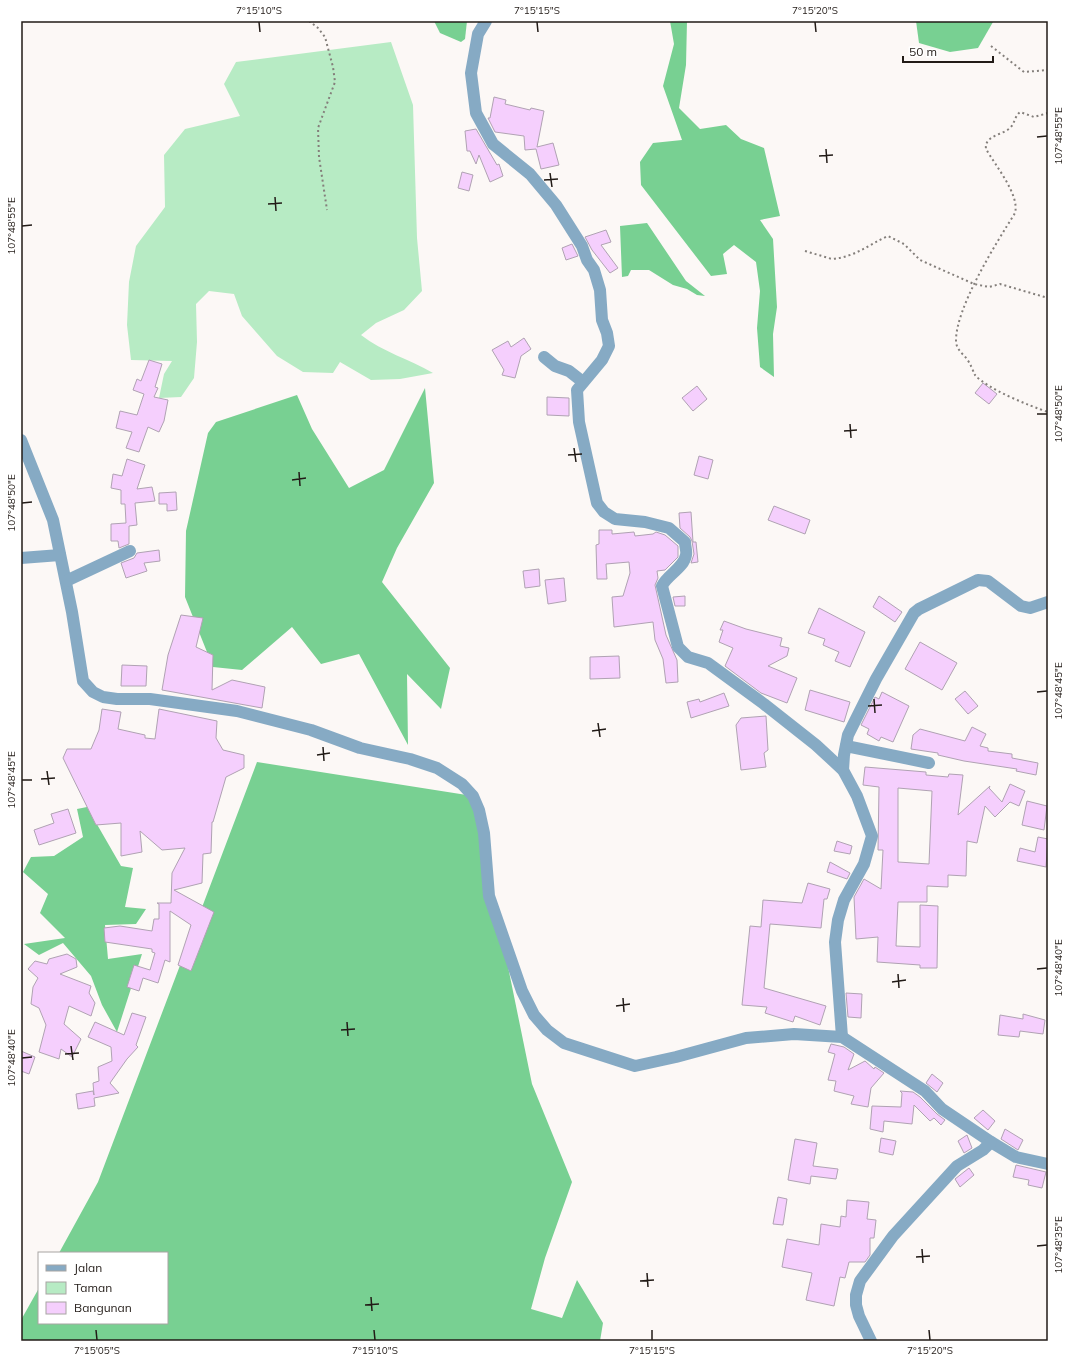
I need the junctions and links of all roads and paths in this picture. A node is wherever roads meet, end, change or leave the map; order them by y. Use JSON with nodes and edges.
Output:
{"nodes":[{"id":1,"x":309,"y":21,"type":"edge"},
{"id":2,"x":486,"y":21,"type":"edge"},
{"id":3,"x":991,"y":46,"type":"dead end"},
{"id":4,"x":1048,"y":70,"type":"edge"},
{"id":5,"x":1048,"y":113,"type":"edge"},
{"id":6,"x":327,"y":210,"type":"dead end"},
{"id":7,"x":804,"y":252,"type":"dead end"},
{"id":8,"x":974,"y":284,"type":"junction"},
{"id":9,"x":1048,"y":298,"type":"edge"},
{"id":10,"x":544,"y":357,"type":"dead end"},
{"id":11,"x":583,"y":382,"type":"junction"},
{"id":12,"x":1048,"y":412,"type":"edge"},
{"id":13,"x":21,"y":440,"type":"edge"},
{"id":14,"x":130,"y":551,"type":"dead end"},
{"id":15,"x":60,"y":555,"type":"junction"},
{"id":16,"x":21,"y":558,"type":"edge"},
{"id":17,"x":66,"y":581,"type":"junction"},
{"id":18,"x":1048,"y":602,"type":"edge"},
{"id":19,"x":846,"y":746,"type":"junction"},
{"id":20,"x":929,"y":763,"type":"dead end"},
{"id":21,"x":843,"y":770,"type":"junction"},
{"id":22,"x":842,"y":1037,"type":"junction"},
{"id":23,"x":991,"y":1142,"type":"junction"},
{"id":24,"x":1048,"y":1164,"type":"edge"},
{"id":25,"x":871,"y":1341,"type":"edge"}],
"edges":[{"from":1,"to":6,"type":"path"},
{"from":2,"to":11,"type":"street"},
{"from":3,"to":4,"type":"path"},
{"from":5,"to":8,"type":"path"},
{"from":7,"to":8,"type":"path"},
{"from":8,"to":9,"type":"path"},
{"from":8,"to":12,"type":"path"},
{"from":10,"to":11,"type":"street"},
{"from":11,"to":21,"type":"street"},
{"from":13,"to":15,"type":"street"},
{"from":14,"to":17,"type":"street"},
{"from":15,"to":16,"type":"street"},
{"from":15,"to":17,"type":"street"},
{"from":17,"to":22,"type":"street"},
{"from":18,"to":19,"type":"street"},
{"from":19,"to":20,"type":"street"},
{"from":19,"to":21,"type":"street"},
{"from":21,"to":22,"type":"street"},
{"from":22,"to":23,"type":"street"},
{"from":23,"to":24,"type":"street"},
{"from":23,"to":25,"type":"street"}]}
